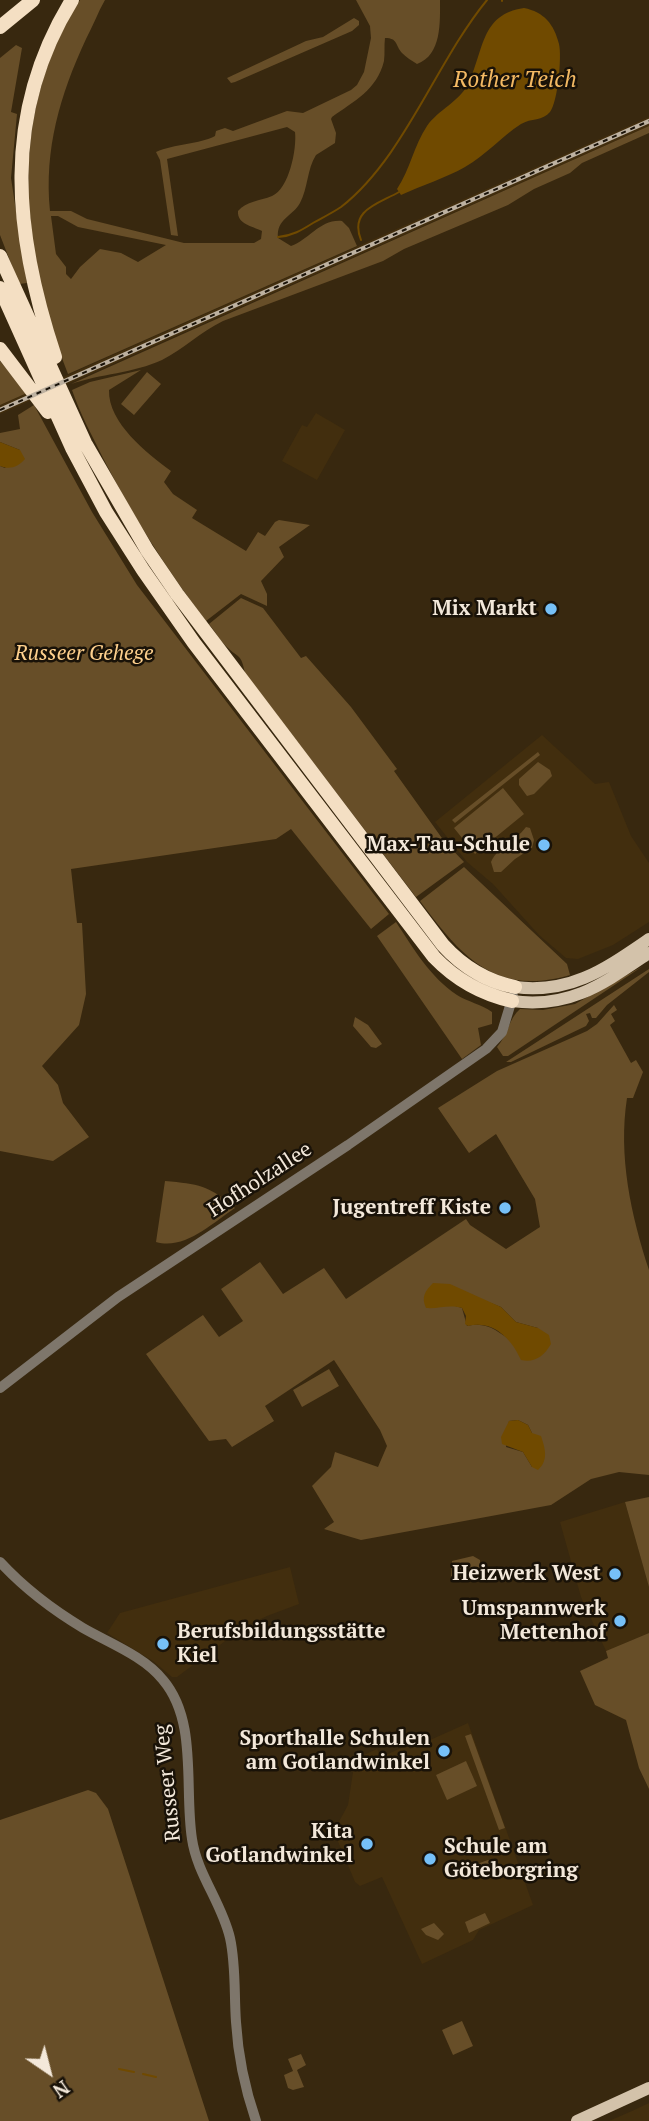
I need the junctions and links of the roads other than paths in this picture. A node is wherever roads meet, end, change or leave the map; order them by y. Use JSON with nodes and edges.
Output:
{"nodes":[{"id":1,"x":33,"y":0,"type":"edge"},
{"id":2,"x":72,"y":0,"type":"edge"},
{"id":3,"x":0,"y":27,"type":"edge"},
{"id":4,"x":0,"y":256,"type":"edge"},
{"id":5,"x":0,"y":288,"type":"edge"},
{"id":6,"x":0,"y":349,"type":"edge"},
{"id":7,"x":47,"y":382,"type":"junction"},
{"id":8,"x":51,"y":398,"type":"junction"},
{"id":9,"x":649,"y":939,"type":"edge"},
{"id":10,"x":649,"y":953,"type":"edge"},
{"id":11,"x":513,"y":994,"type":"junction"},
{"id":12,"x":0,"y":1388,"type":"edge"},
{"id":13,"x":0,"y":1562,"type":"edge"},
{"id":14,"x":649,"y":2088,"type":"edge"},
{"id":15,"x":256,"y":2121,"type":"edge"},
{"id":16,"x":578,"y":2121,"type":"edge"}],
"edges":[{"from":1,"to":3,"type":"highway"},
{"from":2,"to":7,"type":"highway"},
{"from":4,"to":7,"type":"highway"},
{"from":5,"to":7,"type":"highway"},
{"from":6,"to":7,"type":"highway"},
{"from":7,"to":8,"type":"highway"},
{"from":8,"to":11,"type":"highway"},
{"from":8,"to":11,"type":"highway"},
{"from":9,"to":11,"type":"main road"},
{"from":10,"to":11,"type":"main road"},
{"from":11,"to":12,"type":"street","name":"Hofholzallee"},
{"from":13,"to":15,"type":"street","name":"Russeer Weg"},
{"from":14,"to":16,"type":"main road"}]}
